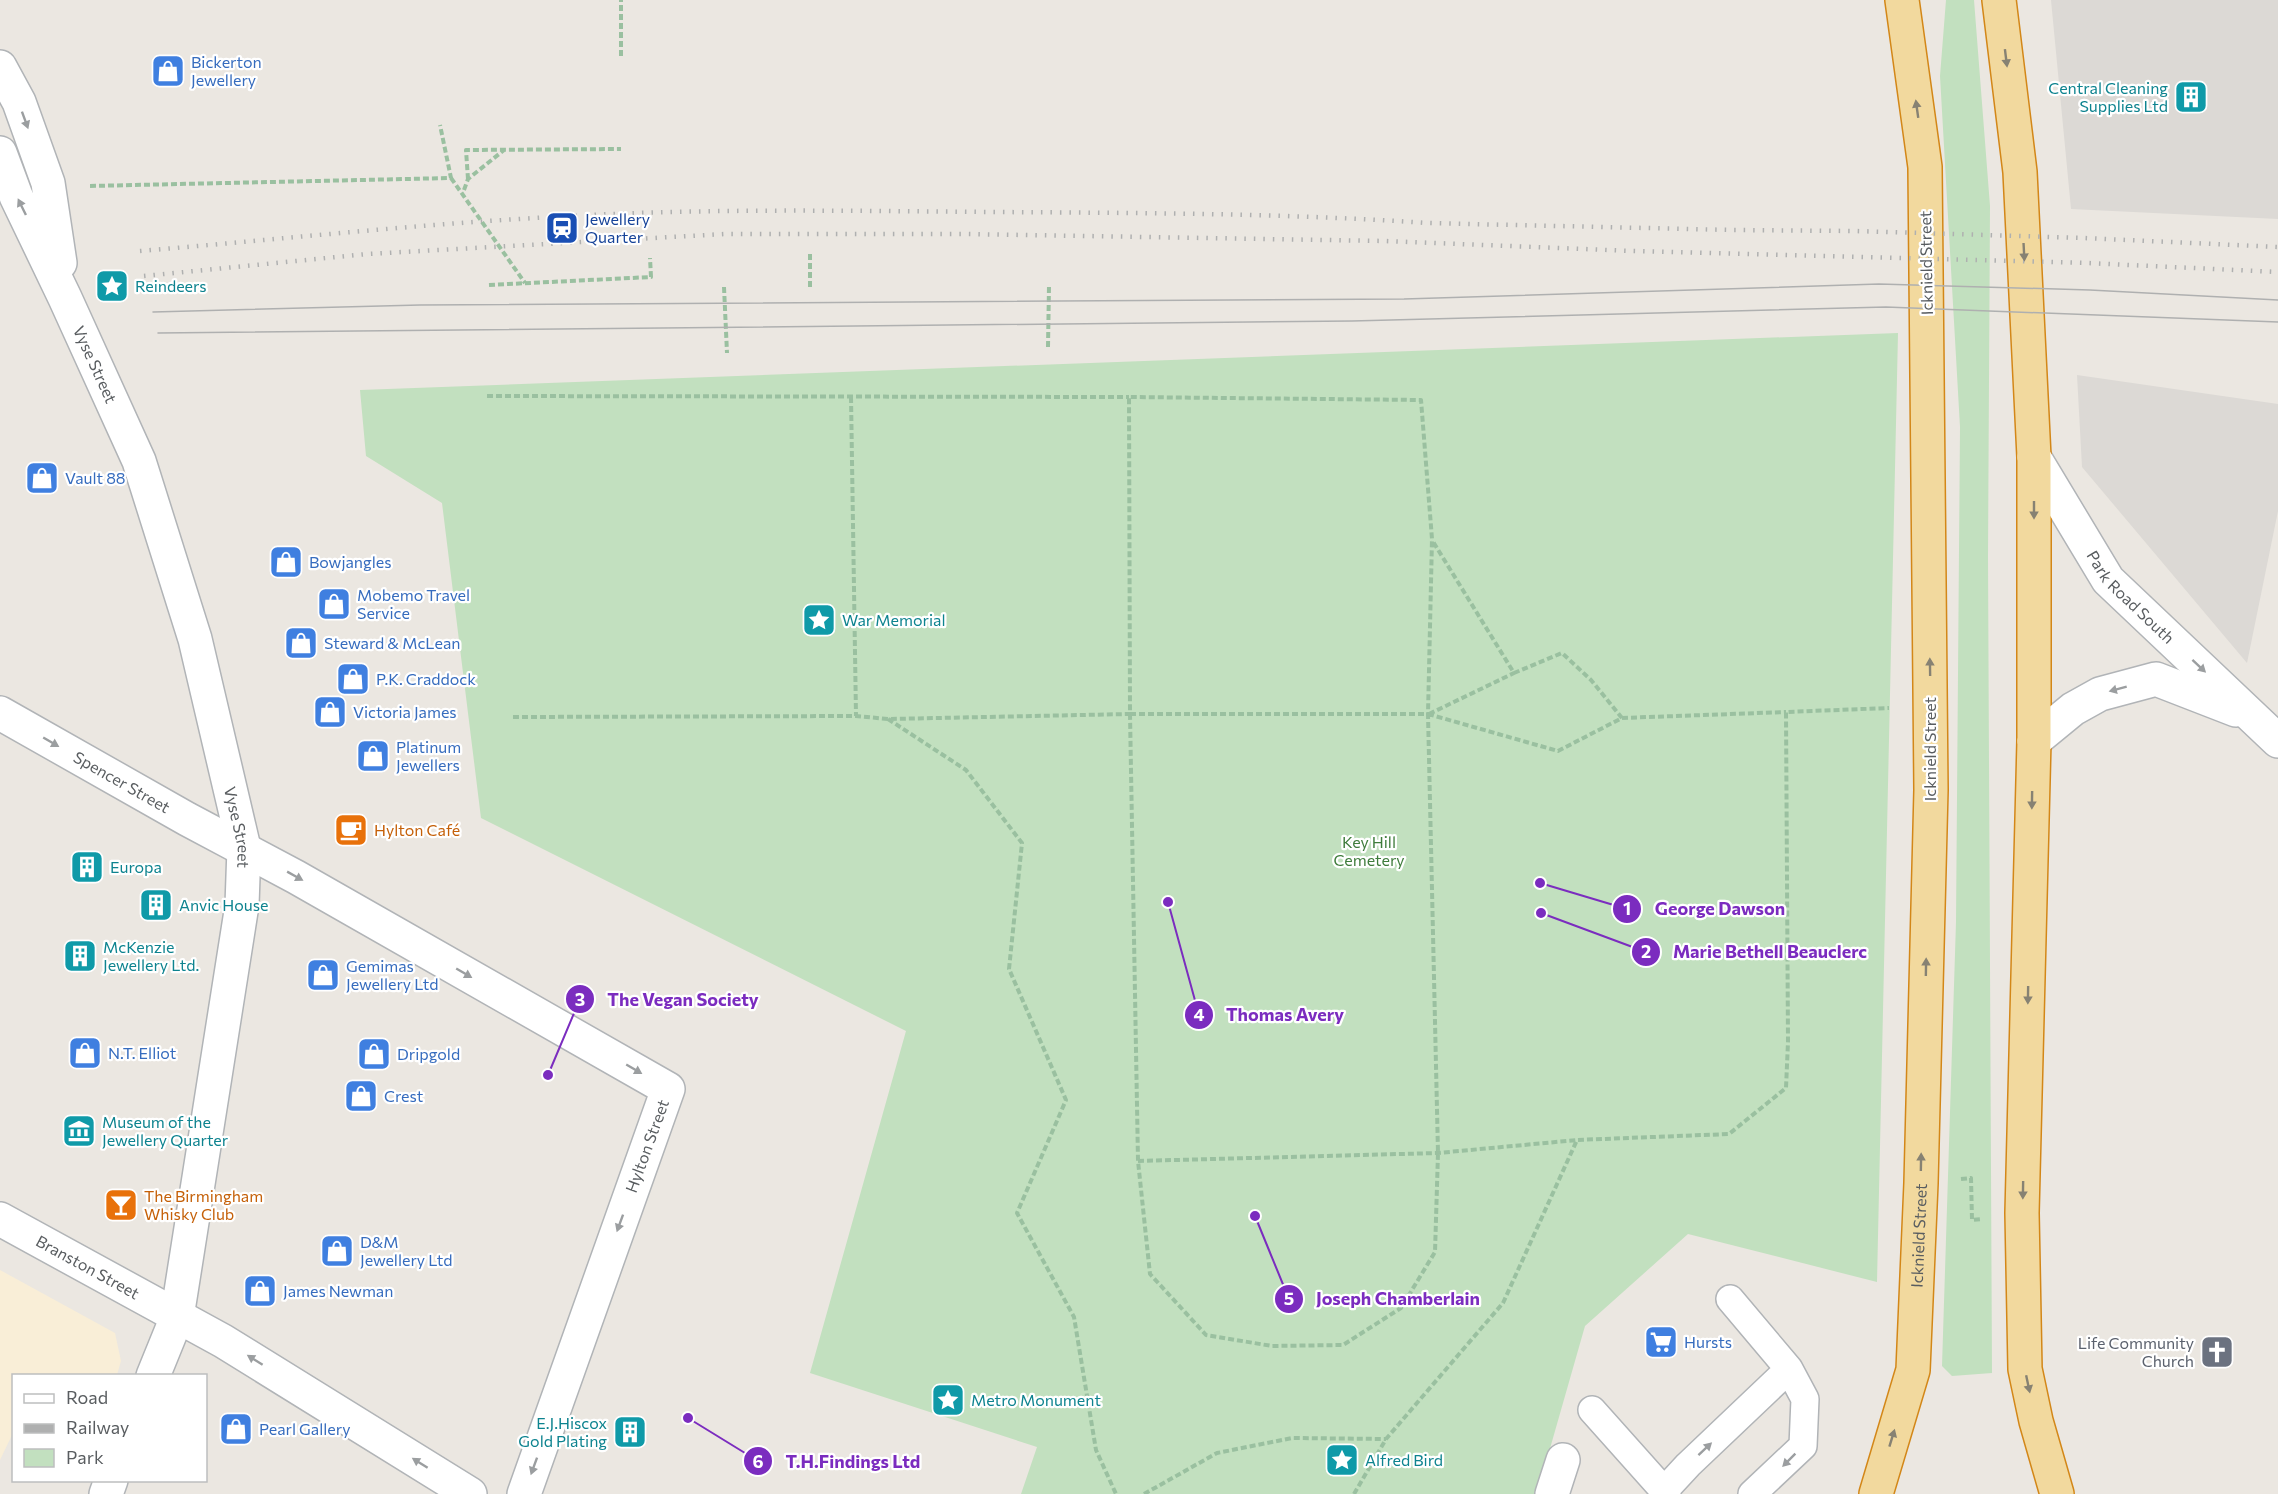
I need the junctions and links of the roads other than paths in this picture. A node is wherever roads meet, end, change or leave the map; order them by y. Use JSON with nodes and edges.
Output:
{"nodes":[{"id":1,"x":1902,"y":0,"type":"edge"},
{"id":2,"x":1999,"y":0,"type":"edge"},
{"id":3,"x":0,"y":67,"type":"edge"},
{"id":4,"x":0,"y":153,"type":"edge"},
{"id":5,"x":66,"y":298,"type":"junction"},
{"id":6,"x":2034,"y":457,"type":"junction"},
{"id":7,"x":0,"y":712,"type":"edge"},
{"id":8,"x":2252,"y":716,"type":"junction"},
{"id":9,"x":2034,"y":741,"type":"junction"},
{"id":10,"x":2278,"y":741,"type":"edge"},
{"id":11,"x":244,"y":848,"type":"junction"},
{"id":12,"x":0,"y":1219,"type":"edge"},
{"id":13,"x":1730,"y":1299,"type":"dead end"},
{"id":14,"x":177,"y":1317,"type":"junction"},
{"id":15,"x":1789,"y":1369,"type":"junction"},
{"id":16,"x":154,"y":1374,"type":"edge"},
{"id":17,"x":1592,"y":1410,"type":"dead end"},
{"id":18,"x":1563,"y":1460,"type":"dead end"},
{"id":19,"x":1666,"y":1492,"type":"edge"},
{"id":20,"x":470,"y":1494,"type":"edge"},
{"id":21,"x":524,"y":1494,"type":"edge"},
{"id":22,"x":1552,"y":1494,"type":"edge"},
{"id":23,"x":1752,"y":1494,"type":"edge"},
{"id":24,"x":1876,"y":1494,"type":"edge"},
{"id":25,"x":2057,"y":1494,"type":"edge"}],
"edges":[{"from":24,"to":1,"type":"highway","name":"Icknield Street","one_way":true},
{"from":2,"to":6,"type":"highway","one_way":true},
{"from":3,"to":5,"type":"street","name":"Vyse Street","one_way":true},
{"from":5,"to":4,"type":"street","name":"Vyse Street","one_way":true},
{"from":5,"to":11,"type":"street","name":"Vyse Street"},
{"from":6,"to":8,"type":"street","name":"Park Road South","one_way":true},
{"from":6,"to":9,"type":"highway","one_way":true},
{"from":7,"to":11,"type":"street","name":"Spencer Street","one_way":true},
{"from":8,"to":9,"type":"street","name":"Park Road South","one_way":true},
{"from":8,"to":10,"type":"street","name":"Park Road South"},
{"from":9,"to":25,"type":"highway","one_way":true},
{"from":11,"to":14,"type":"street","name":"Vyse Street"},
{"from":11,"to":21,"type":"street","name":"Hylton Street","one_way":true},
{"from":12,"to":14,"type":"street","name":"Branston Street"},
{"from":13,"to":15,"type":"lane"},
{"from":14,"to":16,"type":"street","name":"Vyse Street"},
{"from":20,"to":14,"type":"street","one_way":true},
{"from":19,"to":15,"type":"lane","one_way":true},
{"from":15,"to":23,"type":"lane","one_way":true},
{"from":17,"to":19,"type":"lane"},
{"from":18,"to":22,"type":"street"}]}
